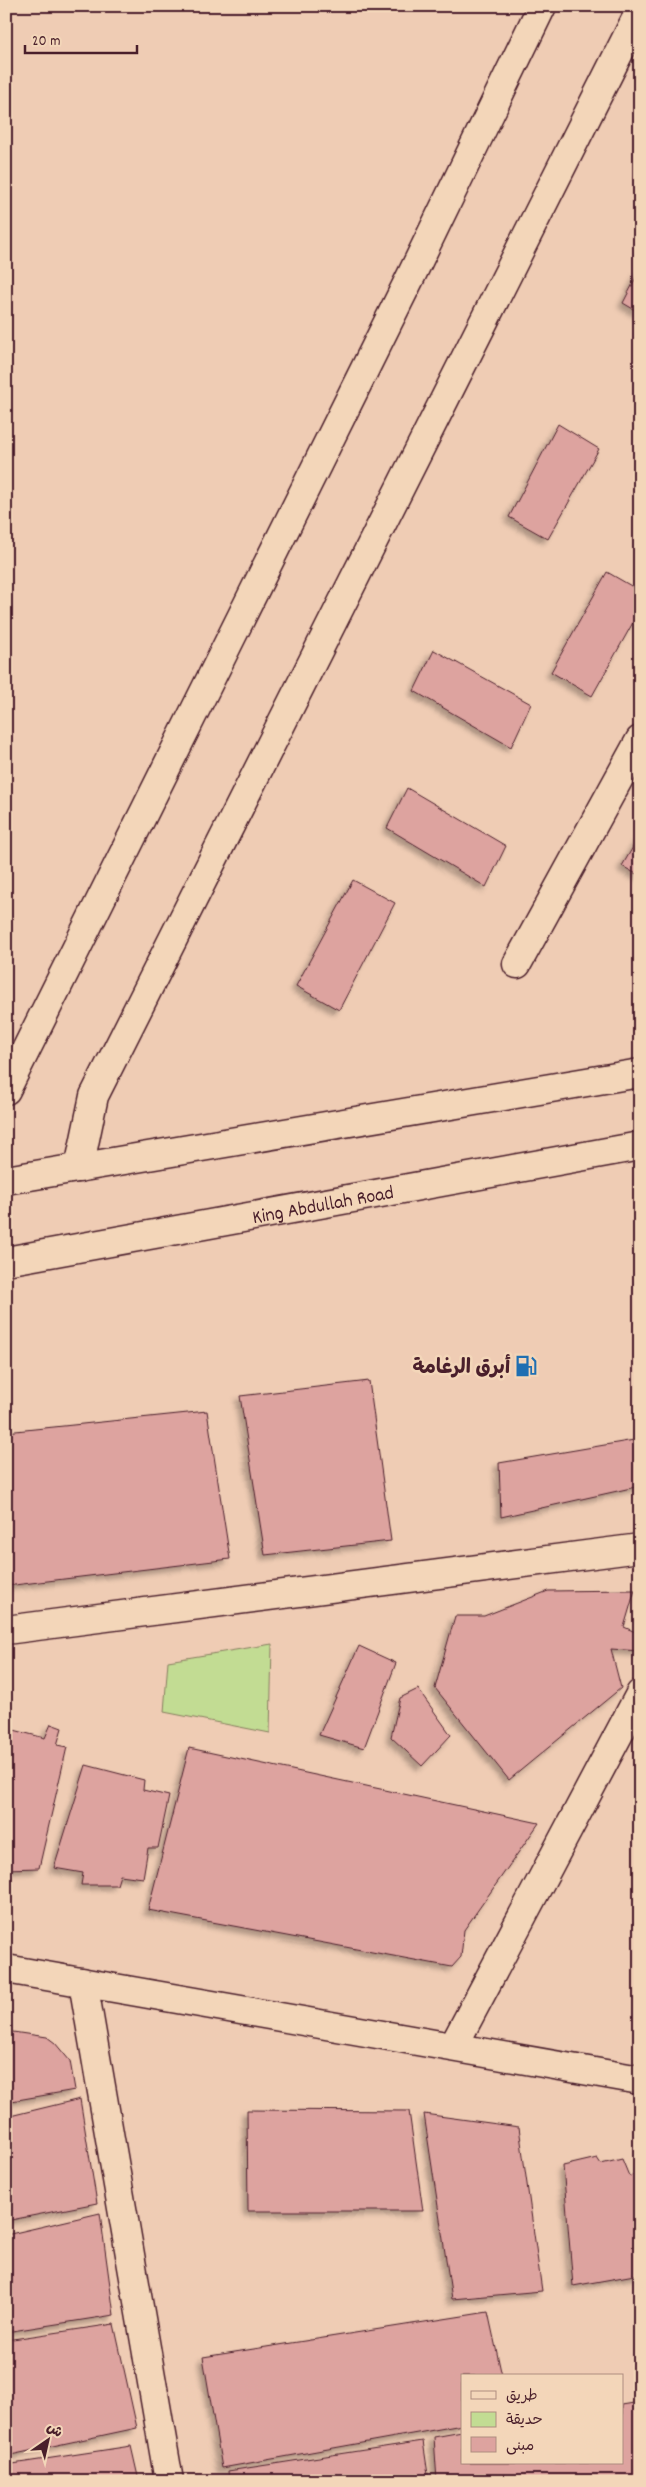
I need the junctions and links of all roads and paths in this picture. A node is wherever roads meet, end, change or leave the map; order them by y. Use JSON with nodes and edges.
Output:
{"nodes":[{"id":1,"x":542,"y":6,"type":"edge"},
{"id":2,"x":640,"y":11,"type":"edge"},
{"id":3,"x":640,"y":740,"type":"edge"},
{"id":4,"x":517,"y":964,"type":"dead end"},
{"id":5,"x":640,"y":1073,"type":"edge"},
{"id":6,"x":6,"y":1090,"type":"edge"},
{"id":7,"x":640,"y":1146,"type":"edge"},
{"id":8,"x":79,"y":1168,"type":"junction"},
{"id":9,"x":6,"y":1180,"type":"edge"},
{"id":10,"x":6,"y":1261,"type":"edge"},
{"id":11,"x":640,"y":1548,"type":"edge"},
{"id":12,"x":6,"y":1630,"type":"edge"},
{"id":13,"x":640,"y":1694,"type":"edge"},
{"id":14,"x":6,"y":1969,"type":"edge"},
{"id":15,"x":83,"y":1982,"type":"junction"},
{"id":16,"x":453,"y":2047,"type":"junction"},
{"id":17,"x":640,"y":2080,"type":"edge"},
{"id":18,"x":169,"y":2481,"type":"edge"}],
"edges":[{"from":1,"to":6,"type":"main road"},
{"from":2,"to":8,"type":"main road"},
{"from":3,"to":4,"type":"main road"},
{"from":5,"to":8,"type":"main road"},
{"from":7,"to":10,"type":"main road","name":"King Abdullah Road"},
{"from":8,"to":9,"type":"main road"},
{"from":11,"to":12,"type":"main road"},
{"from":13,"to":16,"type":"main road"},
{"from":14,"to":15,"type":"main road"},
{"from":15,"to":16,"type":"main road"},
{"from":15,"to":18,"type":"main road"},
{"from":16,"to":17,"type":"main road"}]}
